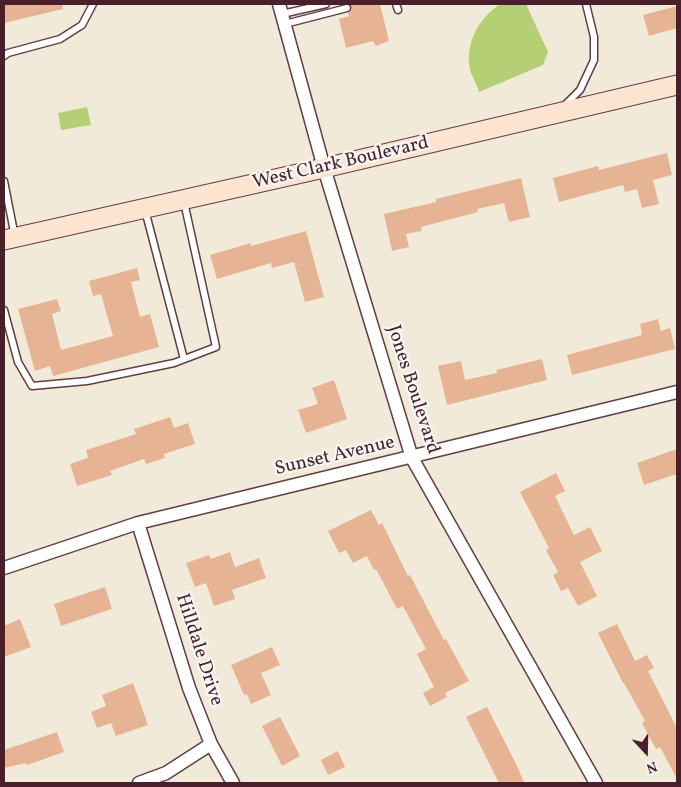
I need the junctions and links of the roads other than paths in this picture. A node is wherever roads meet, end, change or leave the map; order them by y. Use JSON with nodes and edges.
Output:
{"nodes":[{"id":1,"x":93,"y":4,"type":"edge"},
{"id":2,"x":326,"y":4,"type":"edge"},
{"id":3,"x":586,"y":4,"type":"edge"},
{"id":4,"x":347,"y":8,"type":"dead end"},
{"id":5,"x":282,"y":14,"type":"edge"},
{"id":6,"x":4,"y":56,"type":"edge"},
{"id":7,"x":677,"y":85,"type":"edge"},
{"id":8,"x":556,"y":113,"type":"junction"},
{"id":9,"x":324,"y":168,"type":"junction"},
{"id":10,"x":4,"y":181,"type":"edge"},
{"id":11,"x":183,"y":200,"type":"junction"},
{"id":12,"x":145,"y":209,"type":"junction"},
{"id":13,"x":9,"y":239,"type":"edge"},
{"id":14,"x":4,"y":310,"type":"edge"},
{"id":15,"x":184,"y":359,"type":"junction"},
{"id":16,"x":677,"y":392,"type":"edge"},
{"id":17,"x":412,"y":458,"type":"junction"},
{"id":18,"x":138,"y":523,"type":"junction"},
{"id":19,"x":4,"y":568,"type":"edge"},
{"id":20,"x":211,"y":744,"type":"junction"},
{"id":21,"x":139,"y":783,"type":"edge"},
{"id":22,"x":234,"y":783,"type":"edge"},
{"id":23,"x":596,"y":783,"type":"edge"}],
"edges":[{"from":1,"to":6,"type":"lane"},
{"from":2,"to":5,"type":"lane"},
{"from":3,"to":8,"type":"lane"},
{"from":4,"to":5,"type":"lane"},
{"from":5,"to":9,"type":"street","name":"Jones Boulevard"},
{"from":7,"to":8,"type":"street","name":"West Clark Boulevard"},
{"from":8,"to":9,"type":"street","name":"West Clark Boulevard"},
{"from":9,"to":11,"type":"street","name":"West Clark Boulevard"},
{"from":9,"to":17,"type":"street","name":"Jones Boulevard"},
{"from":10,"to":13,"type":"lane"},
{"from":11,"to":12,"type":"street","name":"West Clark Boulevard"},
{"from":11,"to":15,"type":"lane"},
{"from":12,"to":13,"type":"street","name":"West Clark Boulevard"},
{"from":12,"to":15,"type":"lane"},
{"from":14,"to":15,"type":"lane"},
{"from":16,"to":17,"type":"street","name":"Sunset Avenue"},
{"from":17,"to":18,"type":"street","name":"Sunset Avenue"},
{"from":17,"to":23,"type":"street","name":"Jones Boulevard"},
{"from":18,"to":19,"type":"street","name":"Sunset Avenue"},
{"from":18,"to":20,"type":"street","name":"Hilldale Drive"},
{"from":20,"to":21,"type":"street"},
{"from":20,"to":22,"type":"street","name":"Hilldale Drive"}]}
